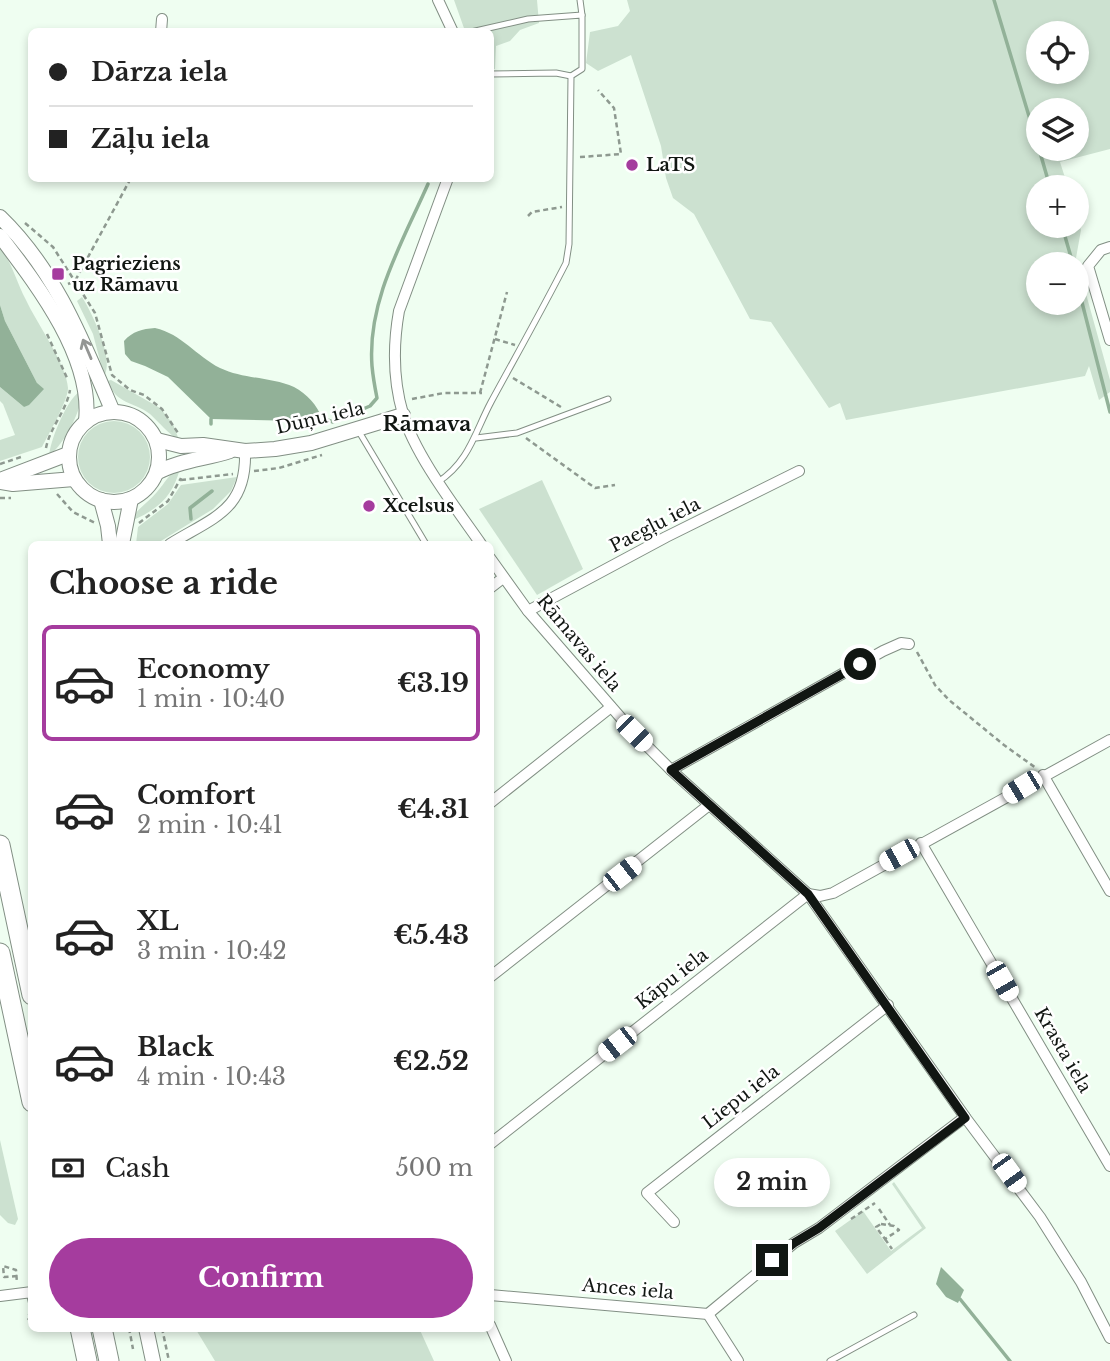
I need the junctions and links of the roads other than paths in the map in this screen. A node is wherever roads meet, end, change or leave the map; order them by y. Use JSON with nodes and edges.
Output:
{"nodes":[{"id":1,"x":438,"y":0,"type":"edge"},
{"id":2,"x":580,"y":0,"type":"edge"},
{"id":3,"x":582,"y":15,"type":"junction"},
{"id":4,"x":162,"y":19,"type":"dead end"},
{"id":5,"x":161,"y":28,"type":"edge"},
{"id":6,"x":451,"y":28,"type":"edge"},
{"id":7,"x":489,"y":28,"type":"edge"},
{"id":8,"x":494,"y":74,"type":"edge"},
{"id":9,"x":571,"y":76,"type":"junction"},
{"id":10,"x":447,"y":182,"type":"edge"},
{"id":11,"x":0,"y":217,"type":"edge"},
{"id":12,"x":0,"y":236,"type":"edge"},
{"id":13,"x":1110,"y":247,"type":"edge"},
{"id":14,"x":1110,"y":340,"type":"edge"},
{"id":15,"x":608,"y":399,"type":"dead end"},
{"id":16,"x":113,"y":412,"type":"junction"},
{"id":17,"x":403,"y":415,"type":"junction"},
{"id":18,"x":86,"y":421,"type":"junction"},
{"id":19,"x":358,"y":430,"type":"junction"},
{"id":20,"x":476,"y":438,"type":"junction"},
{"id":21,"x":157,"y":440,"type":"junction"},
{"id":22,"x":240,"y":450,"type":"junction"},
{"id":23,"x":68,"y":454,"type":"junction"},
{"id":24,"x":799,"y":471,"type":"dead end"},
{"id":25,"x":158,"y":472,"type":"junction"},
{"id":26,"x":74,"y":479,"type":"junction"},
{"id":27,"x":0,"y":481,"type":"edge"},
{"id":28,"x":438,"y":482,"type":"junction"},
{"id":29,"x":131,"y":499,"type":"junction"},
{"id":30,"x":101,"y":500,"type":"junction"},
{"id":31,"x":110,"y":541,"type":"edge"},
{"id":32,"x":122,"y":541,"type":"edge"},
{"id":33,"x":175,"y":541,"type":"edge"},
{"id":34,"x":424,"y":541,"type":"edge"},
{"id":35,"x":479,"y":541,"type":"edge"},
{"id":36,"x":494,"y":564,"type":"edge"},
{"id":37,"x":503,"y":578,"type":"junction"},
{"id":38,"x":494,"y":585,"type":"edge"},
{"id":39,"x":528,"y":611,"type":"junction"},
{"id":40,"x":909,"y":644,"type":"road end"},
{"id":41,"x":611,"y":707,"type":"junction"},
{"id":42,"x":1110,"y":740,"type":"edge"},
{"id":43,"x":671,"y":770,"type":"junction"},
{"id":44,"x":1043,"y":775,"type":"junction"},
{"id":45,"x":494,"y":800,"type":"edge"},
{"id":46,"x":709,"y":805,"type":"junction"},
{"id":47,"x":921,"y":843,"type":"junction"},
{"id":48,"x":0,"y":845,"type":"edge"},
{"id":49,"x":1110,"y":891,"type":"edge"},
{"id":50,"x":808,"y":894,"type":"junction"},
{"id":51,"x":0,"y":953,"type":"edge"},
{"id":52,"x":494,"y":974,"type":"edge"},
{"id":53,"x":28,"y":976,"type":"edge"},
{"id":54,"x":888,"y":1005,"type":"junction"},
{"id":55,"x":28,"y":1082,"type":"edge"},
{"id":56,"x":965,"y":1118,"type":"junction"},
{"id":57,"x":494,"y":1140,"type":"edge"},
{"id":58,"x":1110,"y":1166,"type":"edge"},
{"id":59,"x":674,"y":1222,"type":"dead end"},
{"id":60,"x":26,"y":1292,"type":"edge"},
{"id":61,"x":494,"y":1295,"type":"edge"},
{"id":62,"x":0,"y":1296,"type":"edge"},
{"id":63,"x":708,"y":1314,"type":"junction"},
{"id":64,"x":914,"y":1315,"type":"dead end"},
{"id":65,"x":81,"y":1332,"type":"edge"},
{"id":66,"x":103,"y":1332,"type":"edge"},
{"id":67,"x":147,"y":1332,"type":"edge"},
{"id":68,"x":493,"y":1332,"type":"edge"},
{"id":69,"x":1110,"y":1338,"type":"edge"},
{"id":70,"x":87,"y":1361,"type":"edge"},
{"id":71,"x":109,"y":1361,"type":"edge"},
{"id":72,"x":153,"y":1361,"type":"edge"},
{"id":73,"x":506,"y":1361,"type":"edge"},
{"id":74,"x":738,"y":1361,"type":"edge"},
{"id":75,"x":830,"y":1361,"type":"edge"}],
"edges":[{"from":1,"to":6,"type":"street"},
{"from":2,"to":3,"type":"lane"},
{"from":3,"to":7,"type":"lane"},
{"from":3,"to":9,"type":"lane"},
{"from":4,"to":5,"type":"street"},
{"from":8,"to":9,"type":"lane"},
{"from":9,"to":20,"type":"lane"},
{"from":10,"to":17,"type":"street"},
{"from":16,"to":11,"type":"main road","one_way":true},
{"from":12,"to":18,"type":"main road"},
{"from":13,"to":14,"type":"street"},
{"from":15,"to":20,"type":"lane"},
{"from":16,"to":18,"type":"main road"},
{"from":16,"to":21,"type":"main road"},
{"from":17,"to":19,"type":"main road","name":"Dūņu iela"},
{"from":17,"to":28,"type":"street"},
{"from":18,"to":23,"type":"main road"},
{"from":19,"to":22,"type":"main road","name":"Dūņu iela"},
{"from":19,"to":34,"type":"lane"},
{"from":20,"to":28,"type":"lane"},
{"from":21,"to":22,"type":"main road","name":"Dūņu iela"},
{"from":21,"to":25,"type":"main road"},
{"from":22,"to":25,"type":"main road","name":"Dūņu iela"},
{"from":22,"to":33,"type":"street"},
{"from":23,"to":26,"type":"main road"},
{"from":23,"to":27,"type":"main road"},
{"from":24,"to":39,"type":"street","name":"Paegļu iela"},
{"from":25,"to":29,"type":"main road"},
{"from":26,"to":27,"type":"main road"},
{"from":26,"to":30,"type":"main road"},
{"from":28,"to":35,"type":"street"},
{"from":29,"to":30,"type":"main road"},
{"from":29,"to":32,"type":"main road"},
{"from":30,"to":31,"type":"main road"},
{"from":36,"to":37,"type":"street","name":"Rāmavas iela"},
{"from":37,"to":38,"type":"street"},
{"from":37,"to":39,"type":"street","name":"Rāmavas iela"},
{"from":39,"to":41,"type":"street","name":"Rāmavas iela"},
{"from":40,"to":43,"type":"street"},
{"from":41,"to":43,"type":"street","name":"Rāmavas iela"},
{"from":41,"to":45,"type":"street"},
{"from":42,"to":44,"type":"street"},
{"from":43,"to":46,"type":"street","name":"Rāmavas iela"},
{"from":44,"to":47,"type":"street"},
{"from":44,"to":49,"type":"street"},
{"from":46,"to":50,"type":"street","name":"Rāmavas iela"},
{"from":46,"to":52,"type":"street"},
{"from":47,"to":50,"type":"street"},
{"from":47,"to":58,"type":"street","name":"Krasta iela"},
{"from":48,"to":53,"type":"highway"},
{"from":50,"to":54,"type":"street","name":"Rāmavas iela"},
{"from":50,"to":57,"type":"street","name":"Kāpu iela"},
{"from":51,"to":55,"type":"highway"},
{"from":54,"to":56,"type":"street","name":"Rāmavas iela"},
{"from":54,"to":59,"type":"street","name":"Liepu iela"},
{"from":56,"to":63,"type":"street"},
{"from":56,"to":69,"type":"street","name":"Rāmavas iela"},
{"from":60,"to":62,"type":"street"},
{"from":61,"to":63,"type":"street","name":"Ances iela"},
{"from":63,"to":74,"type":"street"},
{"from":64,"to":75,"type":"lane"},
{"from":65,"to":70,"type":"highway"},
{"from":66,"to":71,"type":"highway"},
{"from":67,"to":72,"type":"main road"},
{"from":68,"to":73,"type":"street"}]}
